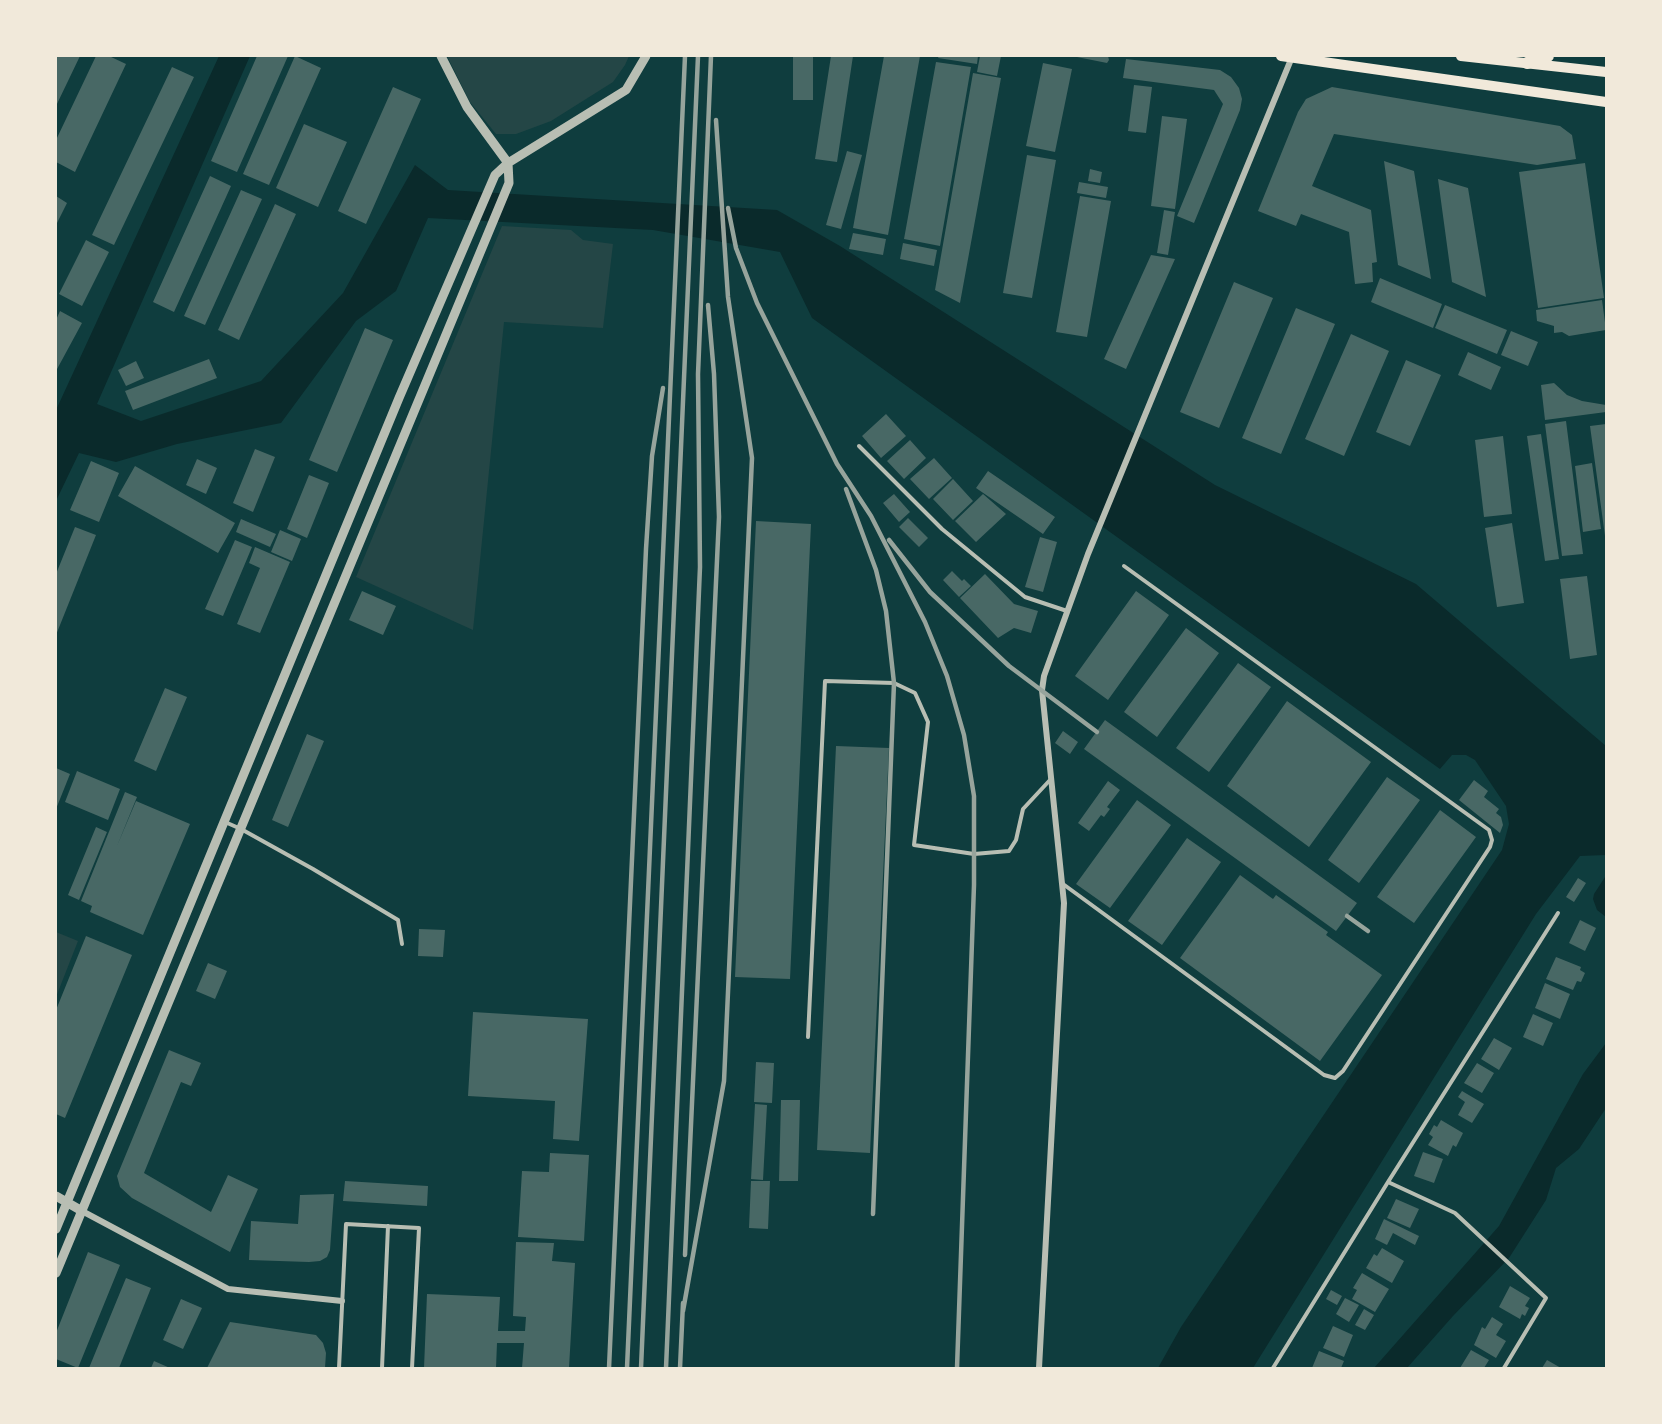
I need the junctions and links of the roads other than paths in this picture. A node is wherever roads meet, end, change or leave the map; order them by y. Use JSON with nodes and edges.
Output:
{"nodes":[{"id":1,"x":441,"y":56,"type":"edge"},
{"id":2,"x":646,"y":56,"type":"edge"},
{"id":3,"x":1289,"y":56,"type":"edge"},
{"id":4,"x":1461,"y":56,"type":"edge"},
{"id":5,"x":1548,"y":56,"type":"edge"},
{"id":6,"x":1527,"y":63,"type":"junction"},
{"id":7,"x":1606,"y":72,"type":"edge"},
{"id":8,"x":1606,"y":102,"type":"edge"},
{"id":9,"x":508,"y":163,"type":"junction"},
{"id":10,"x":859,"y":446,"type":"dead end"},
{"id":11,"x":1124,"y":567,"type":"dead end"},
{"id":12,"x":1067,"y":611,"type":"junction"},
{"id":13,"x":1051,"y":779,"type":"junction"},
{"id":14,"x":225,"y":822,"type":"junction"},
{"id":15,"x":241,"y":829,"type":"junction"},
{"id":16,"x":1062,"y":884,"type":"junction"},
{"id":17,"x":1558,"y":914,"type":"dead end"},
{"id":18,"x":402,"y":944,"type":"dead end"},
{"id":19,"x":808,"y":1037,"type":"dead end"},
{"id":20,"x":1388,"y":1182,"type":"junction"},
{"id":21,"x":56,"y":1196,"type":"edge"},
{"id":22,"x":66,"y":1203,"type":"junction"},
{"id":23,"x":82,"y":1211,"type":"junction"},
{"id":24,"x":388,"y":1226,"type":"junction"},
{"id":25,"x":56,"y":1229,"type":"edge"},
{"id":26,"x":56,"y":1273,"type":"edge"},
{"id":27,"x":342,"y":1301,"type":"junction"},
{"id":28,"x":339,"y":1368,"type":"edge"},
{"id":29,"x":382,"y":1368,"type":"edge"},
{"id":30,"x":412,"y":1368,"type":"edge"},
{"id":31,"x":1039,"y":1368,"type":"edge"},
{"id":32,"x":1273,"y":1368,"type":"edge"},
{"id":33,"x":1503,"y":1368,"type":"edge"}],
"edges":[{"from":1,"to":9,"type":"street"},
{"from":2,"to":9,"type":"street"},
{"from":3,"to":8,"type":"main road"},
{"from":3,"to":12,"type":"street"},
{"from":4,"to":6,"type":"main road"},
{"from":5,"to":6,"type":"highway"},
{"from":6,"to":7,"type":"main road"},
{"from":9,"to":14,"type":"street"},
{"from":9,"to":15,"type":"street"},
{"from":10,"to":12,"type":"lane"},
{"from":11,"to":16,"type":"lane"},
{"from":12,"to":13,"type":"street"},
{"from":13,"to":16,"type":"street"},
{"from":13,"to":19,"type":"lane"},
{"from":14,"to":15,"type":"lane"},
{"from":14,"to":22,"type":"street"},
{"from":15,"to":18,"type":"lane"},
{"from":15,"to":23,"type":"street"},
{"from":16,"to":31,"type":"street"},
{"from":17,"to":20,"type":"lane"},
{"from":20,"to":32,"type":"lane"},
{"from":20,"to":33,"type":"lane"},
{"from":21,"to":22,"type":"street"},
{"from":22,"to":23,"type":"street"},
{"from":22,"to":25,"type":"street"},
{"from":23,"to":26,"type":"street"},
{"from":23,"to":27,"type":"street"},
{"from":24,"to":27,"type":"lane"},
{"from":24,"to":29,"type":"lane"},
{"from":24,"to":30,"type":"lane"},
{"from":27,"to":28,"type":"lane"}]}
